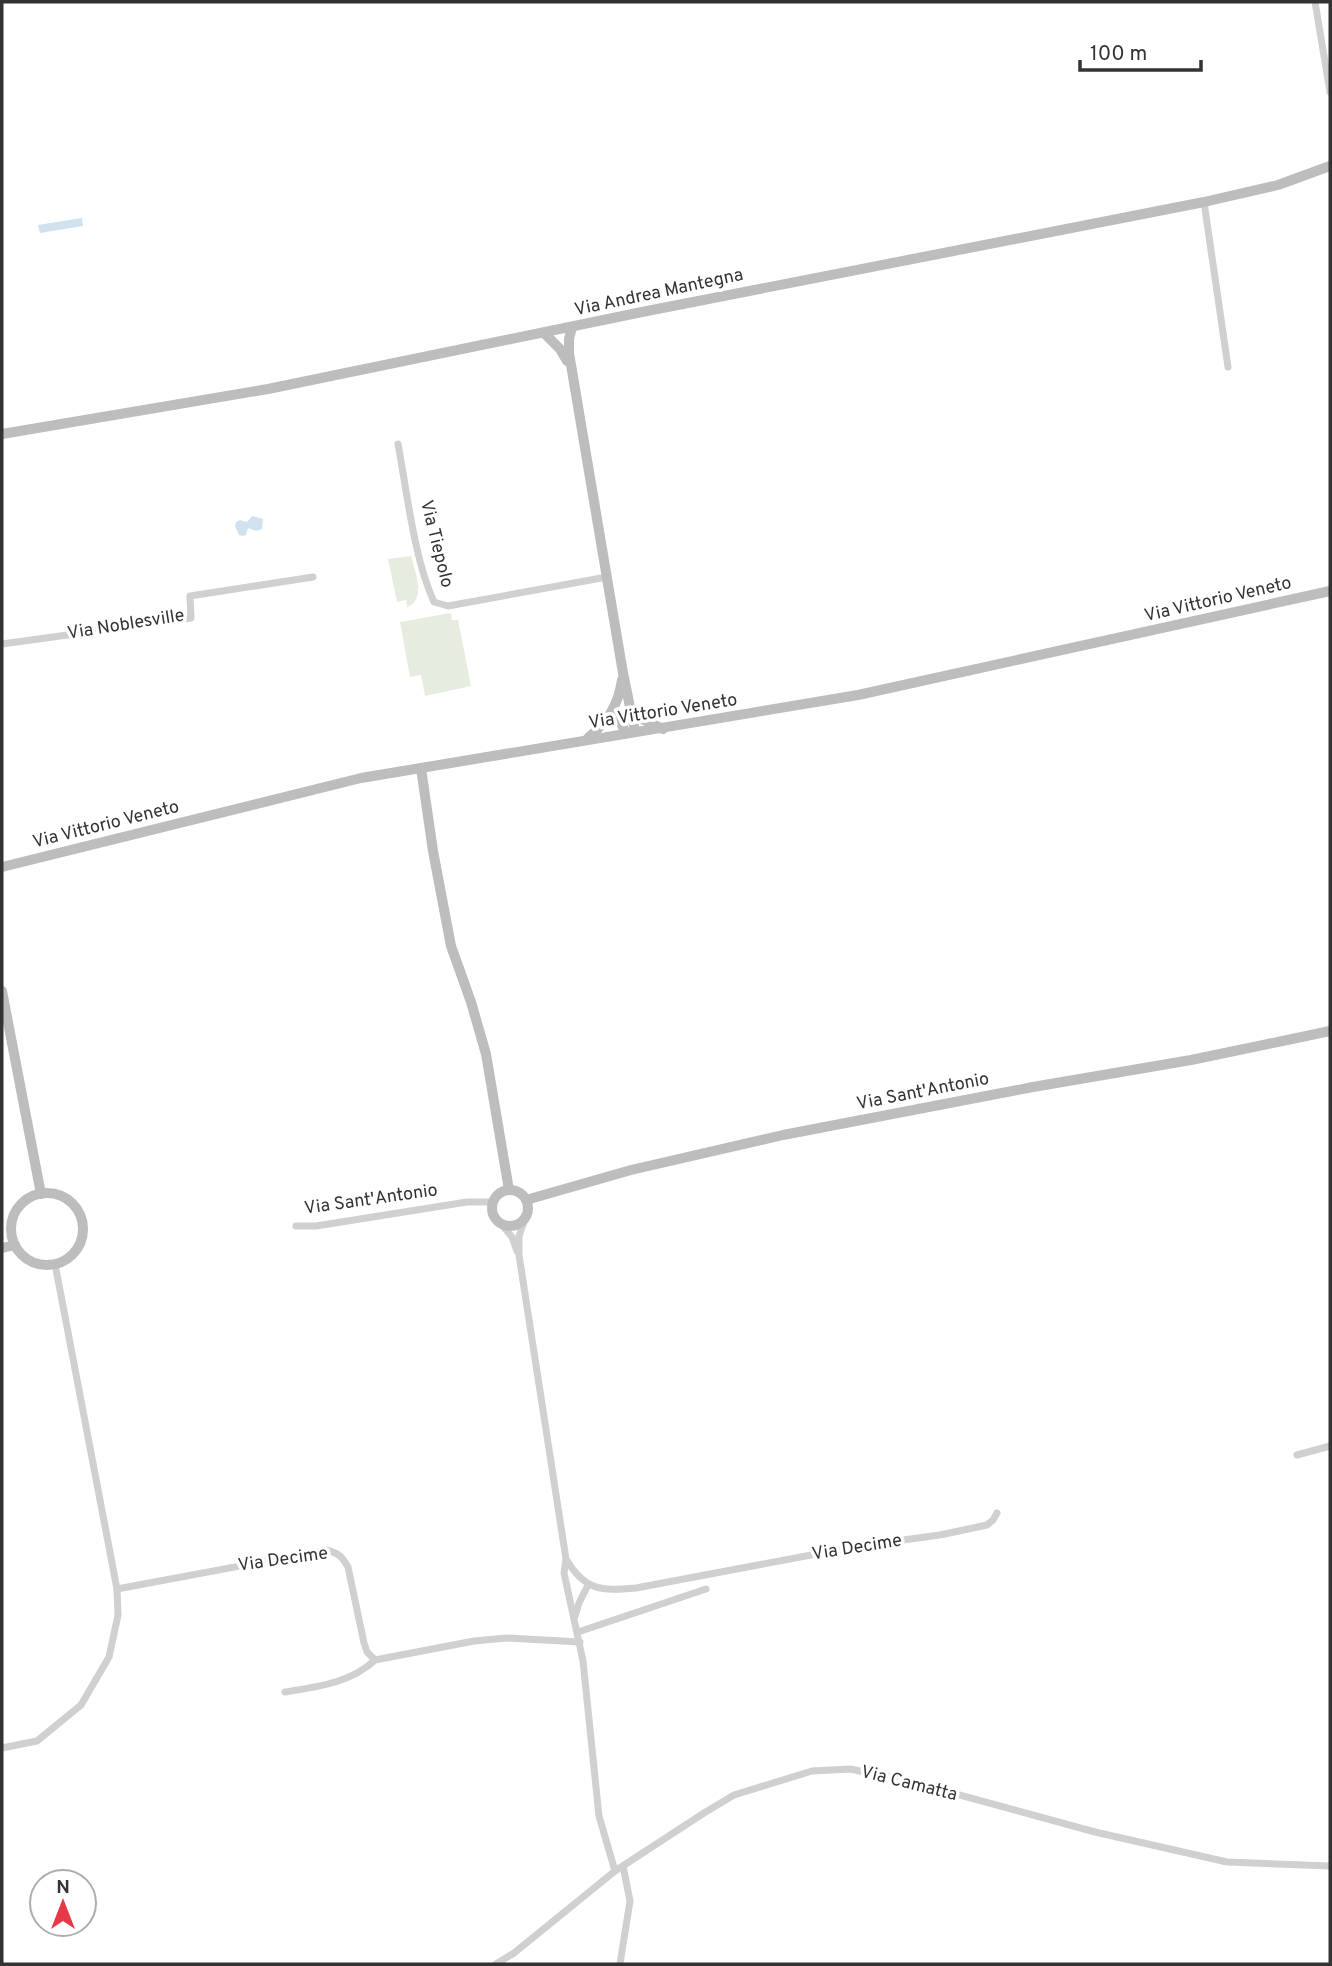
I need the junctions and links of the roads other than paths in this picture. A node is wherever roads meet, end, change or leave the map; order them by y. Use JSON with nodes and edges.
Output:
{"nodes":[{"id":1,"x":1315,"y":2,"type":"edge"},
{"id":2,"x":1330,"y":92,"type":"edge"},
{"id":3,"x":1330,"y":166,"type":"edge"},
{"id":4,"x":1204,"y":202,"type":"junction"},
{"id":5,"x":565,"y":329,"type":"junction"},
{"id":6,"x":544,"y":333,"type":"junction"},
{"id":7,"x":560,"y":349,"type":"junction"},
{"id":8,"x":1228,"y":367,"type":"dead end"},
{"id":9,"x":572,"y":371,"type":"junction"},
{"id":10,"x":2,"y":434,"type":"edge"},
{"id":11,"x":398,"y":444,"type":"dead end"},
{"id":12,"x":313,"y":576,"type":"dead end"},
{"id":13,"x":607,"y":577,"type":"junction"},
{"id":14,"x":1330,"y":592,"type":"edge"},
{"id":15,"x":2,"y":644,"type":"edge"},
{"id":16,"x":623,"y":673,"type":"junction"},
{"id":17,"x":632,"y":709,"type":"junction"},
{"id":18,"x":614,"y":710,"type":"junction"},
{"id":19,"x":663,"y":729,"type":"junction"},
{"id":20,"x":630,"y":732,"type":"junction"},
{"id":21,"x":586,"y":740,"type":"junction"},
{"id":22,"x":421,"y":768,"type":"junction"},
{"id":23,"x":2,"y":867,"type":"edge"},
{"id":24,"x":2,"y":990,"type":"edge"},
{"id":25,"x":1330,"y":1031,"type":"edge"},
{"id":26,"x":509,"y":1190,"type":"junction"},
{"id":27,"x":41,"y":1194,"type":"junction"},
{"id":28,"x":526,"y":1200,"type":"junction"},
{"id":29,"x":492,"y":1202,"type":"junction"},
{"id":30,"x":525,"y":1219,"type":"junction"},
{"id":31,"x":502,"y":1225,"type":"junction"},
{"id":32,"x":296,"y":1226,"type":"dead end"},
{"id":33,"x":15,"y":1245,"type":"junction"},
{"id":34,"x":2,"y":1248,"type":"edge"},
{"id":35,"x":519,"y":1255,"type":"junction"},
{"id":36,"x":55,"y":1264,"type":"junction"},
{"id":37,"x":1330,"y":1447,"type":"edge"},
{"id":38,"x":1297,"y":1455,"type":"dead end"},
{"id":39,"x":997,"y":1513,"type":"dead end"},
{"id":40,"x":566,"y":1559,"type":"junction"},
{"id":41,"x":584,"y":1582,"type":"junction"},
{"id":42,"x":117,"y":1589,"type":"junction"},
{"id":43,"x":706,"y":1589,"type":"dead end"},
{"id":44,"x":569,"y":1595,"type":"junction"},
{"id":45,"x":575,"y":1620,"type":"junction"},
{"id":46,"x":578,"y":1632,"type":"junction"},
{"id":47,"x":580,"y":1642,"type":"junction"},
{"id":48,"x":375,"y":1660,"type":"junction"},
{"id":49,"x":285,"y":1692,"type":"dead end"},
{"id":50,"x":2,"y":1748,"type":"edge"},
{"id":51,"x":623,"y":1866,"type":"junction"},
{"id":52,"x":1330,"y":1866,"type":"edge"},
{"id":53,"x":615,"y":1871,"type":"junction"},
{"id":54,"x":496,"y":1964,"type":"edge"},
{"id":55,"x":620,"y":1964,"type":"edge"}],
"edges":[{"from":1,"to":2,"type":"street"},
{"from":3,"to":4,"type":"main road","name":"Via Andrea Mantegna"},
{"from":4,"to":5,"type":"main road","name":"Via Andrea Mantegna"},
{"from":4,"to":8,"type":"street"},
{"from":5,"to":6,"type":"main road","name":"Via Andrea Mantegna"},
{"from":5,"to":7,"type":"main road"},
{"from":5,"to":9,"type":"main road"},
{"from":6,"to":7,"type":"main road"},
{"from":6,"to":10,"type":"main road","name":"Via Andrea Mantegna"},
{"from":7,"to":9,"type":"main road"},
{"from":9,"to":13,"type":"main road"},
{"from":11,"to":13,"type":"street","name":"Via Tiepolo"},
{"from":12,"to":15,"type":"street","name":"Via Noblesville"},
{"from":13,"to":16,"type":"main road"},
{"from":14,"to":19,"type":"main road","name":"Via Vittorio Veneto"},
{"from":16,"to":17,"type":"main road"},
{"from":16,"to":18,"type":"main road"},
{"from":17,"to":19,"type":"main road"},
{"from":17,"to":20,"type":"main road"},
{"from":18,"to":20,"type":"main road"},
{"from":18,"to":21,"type":"main road"},
{"from":19,"to":20,"type":"main road","name":"Via Vittorio Veneto"},
{"from":20,"to":21,"type":"main road","name":"Via Vittorio Veneto"},
{"from":21,"to":22,"type":"main road","name":"Via Vittorio Veneto"},
{"from":22,"to":23,"type":"main road","name":"Via Vittorio Veneto"},
{"from":22,"to":26,"type":"main road"},
{"from":24,"to":27,"type":"main road"},
{"from":25,"to":28,"type":"main road","name":"Via Sant'Antonio"},
{"from":26,"to":28,"type":"main road"},
{"from":26,"to":29,"type":"main road"},
{"from":27,"to":33,"type":"main road"},
{"from":27,"to":36,"type":"main road"},
{"from":28,"to":30,"type":"main road"},
{"from":29,"to":31,"type":"main road"},
{"from":29,"to":32,"type":"street","name":"Via Sant'Antonio"},
{"from":30,"to":31,"type":"main road"},
{"from":30,"to":35,"type":"street"},
{"from":31,"to":35,"type":"street"},
{"from":33,"to":34,"type":"main road"},
{"from":33,"to":36,"type":"main road"},
{"from":35,"to":40,"type":"street"},
{"from":36,"to":42,"type":"street"},
{"from":37,"to":38,"type":"street"},
{"from":39,"to":41,"type":"street","name":"Via Decime"},
{"from":40,"to":41,"type":"street"},
{"from":40,"to":44,"type":"street"},
{"from":41,"to":44,"type":"street"},
{"from":41,"to":45,"type":"street"},
{"from":42,"to":48,"type":"street","name":"Via Decime"},
{"from":42,"to":50,"type":"street"},
{"from":43,"to":46,"type":"street"},
{"from":44,"to":45,"type":"street"},
{"from":45,"to":46,"type":"street"},
{"from":46,"to":47,"type":"street"},
{"from":47,"to":48,"type":"street"},
{"from":47,"to":53,"type":"street"},
{"from":48,"to":49,"type":"street"},
{"from":51,"to":52,"type":"street","name":"Via Camatta"},
{"from":51,"to":53,"type":"street","name":"Via Camatta"},
{"from":51,"to":55,"type":"street"},
{"from":53,"to":54,"type":"street","name":"Via Camatta"}]}
